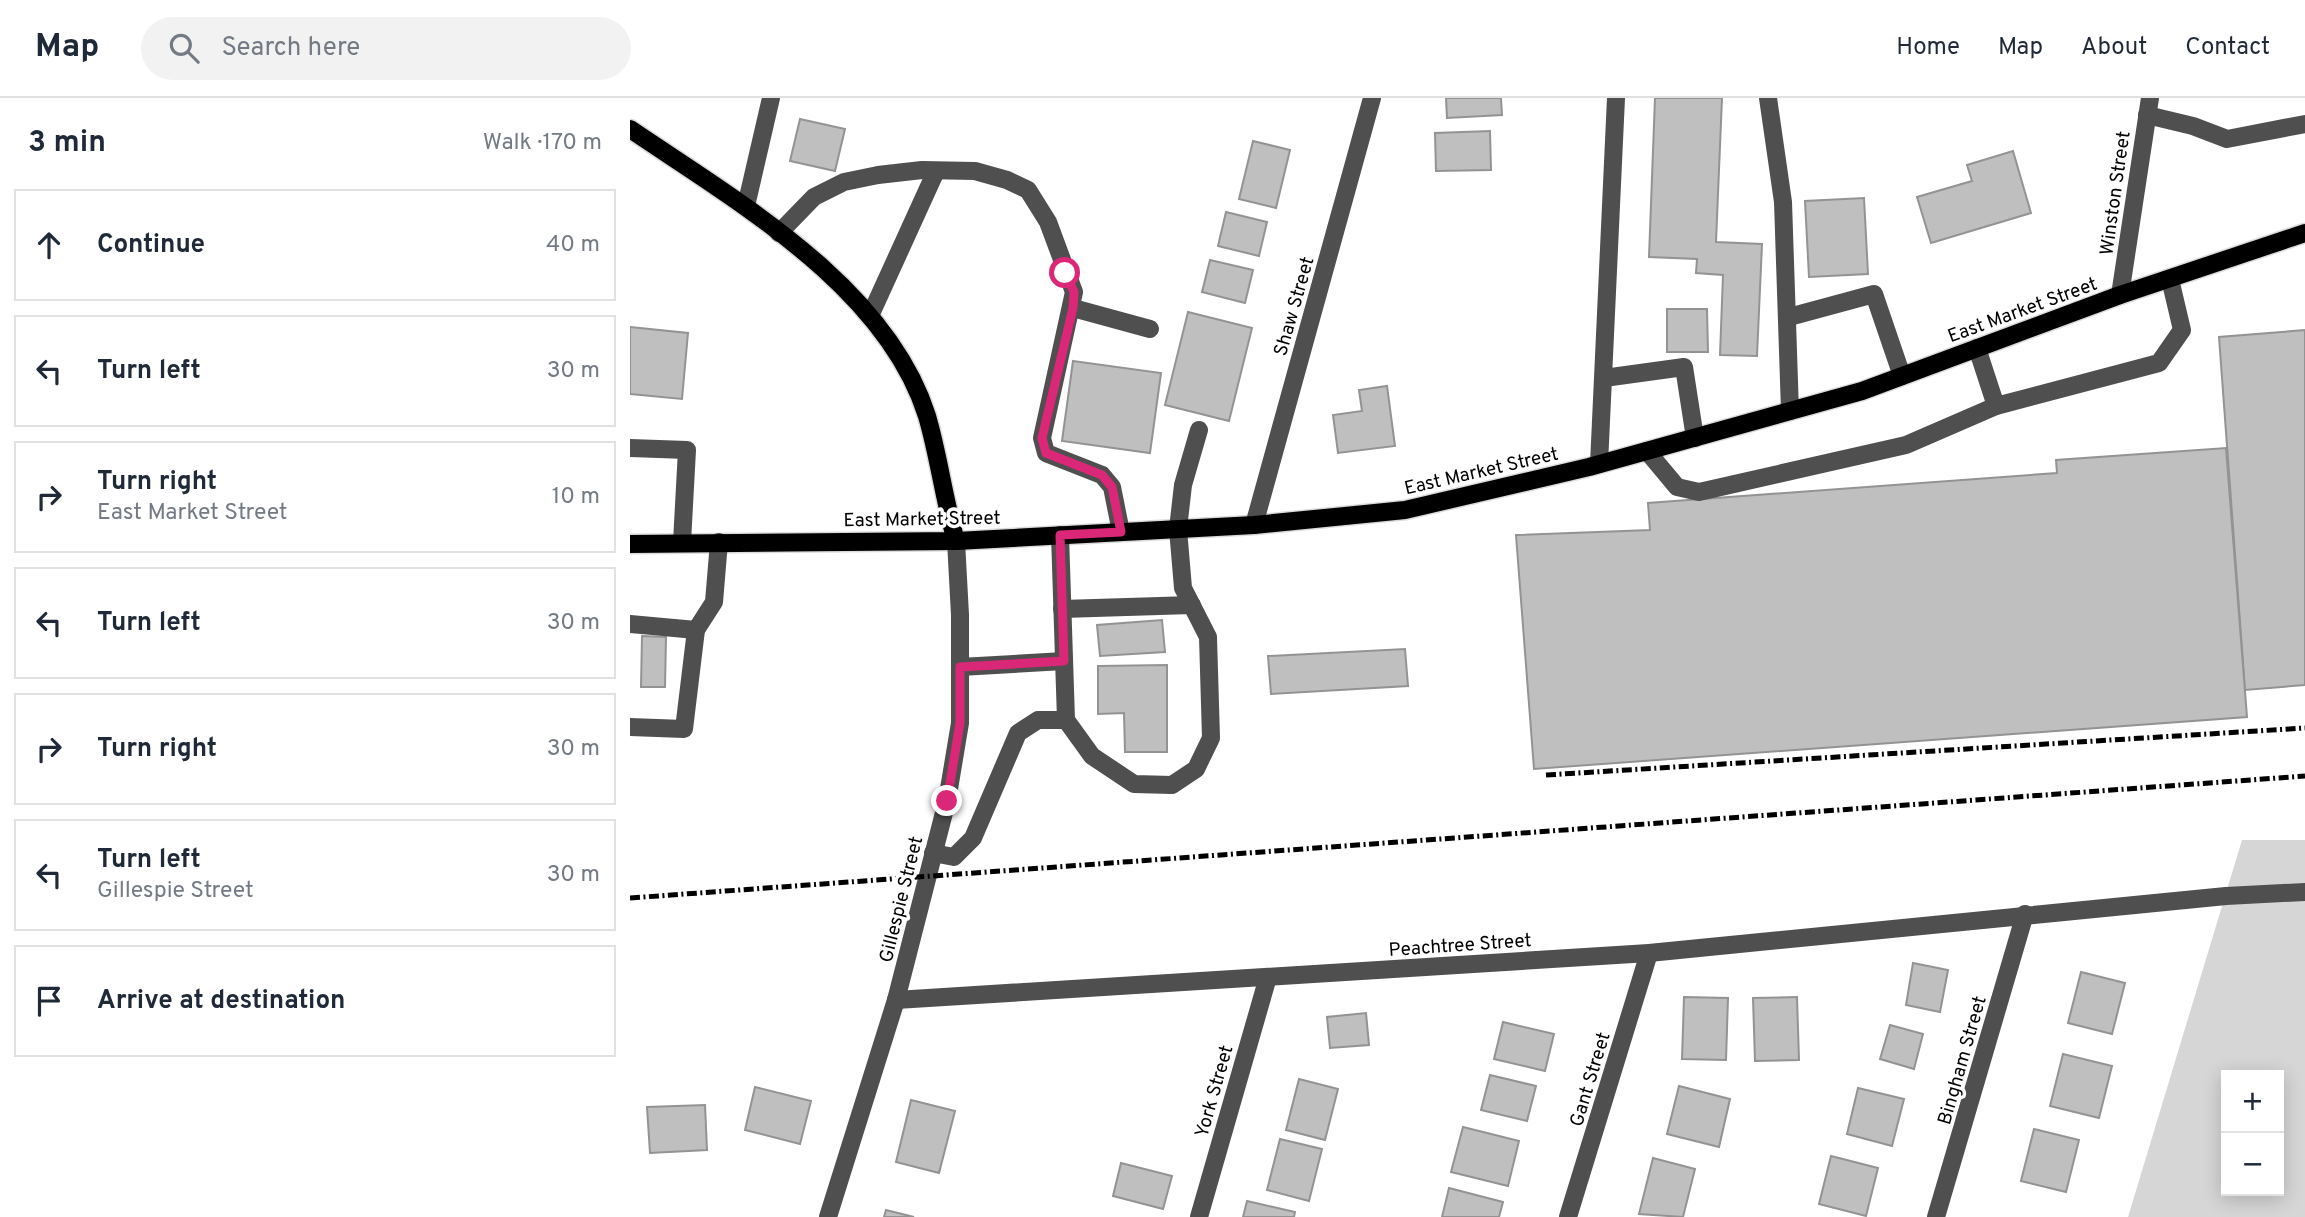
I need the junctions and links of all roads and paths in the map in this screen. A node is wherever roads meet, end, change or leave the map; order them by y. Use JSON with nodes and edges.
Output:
{"nodes":[{"id":1,"x":771,"y":98,"type":"edge"},
{"id":2,"x":1373,"y":98,"type":"edge"},
{"id":3,"x":1616,"y":98,"type":"edge"},
{"id":4,"x":1768,"y":98,"type":"edge"},
{"id":5,"x":2148,"y":107,"type":"edge"},
{"id":6,"x":2305,"y":124,"type":"edge"},
{"id":7,"x":630,"y":129,"type":"edge"},
{"id":8,"x":936,"y":171,"type":"junction"},
{"id":9,"x":746,"y":206,"type":"junction"},
{"id":10,"x":779,"y":233,"type":"junction"},
{"id":11,"x":2305,"y":233,"type":"edge"},
{"id":12,"x":2170,"y":279,"type":"junction"},
{"id":13,"x":2120,"y":295,"type":"junction"},
{"id":14,"x":1073,"y":308,"type":"junction"},
{"id":15,"x":870,"y":316,"type":"junction"},
{"id":16,"x":1788,"y":317,"type":"junction"},
{"id":17,"x":1150,"y":329,"type":"dead end"},
{"id":18,"x":1976,"y":348,"type":"junction"},
{"id":19,"x":1902,"y":376,"type":"junction"},
{"id":20,"x":1604,"y":378,"type":"junction"},
{"id":21,"x":1996,"y":406,"type":"junction"},
{"id":22,"x":1790,"y":411,"type":"junction"},
{"id":23,"x":1199,"y":430,"type":"dead end"},
{"id":24,"x":1695,"y":438,"type":"junction"},
{"id":25,"x":630,"y":448,"type":"edge"},
{"id":26,"x":1647,"y":451,"type":"junction"},
{"id":27,"x":1599,"y":464,"type":"junction"},
{"id":28,"x":1254,"y":525,"type":"junction"},
{"id":29,"x":1178,"y":528,"type":"junction"},
{"id":30,"x":1121,"y":532,"type":"junction"},
{"id":31,"x":1060,"y":535,"type":"junction"},
{"id":32,"x":719,"y":541,"type":"junction"},
{"id":33,"x":956,"y":541,"type":"junction"},
{"id":34,"x":682,"y":542,"type":"junction"},
{"id":35,"x":630,"y":544,"type":"edge"},
{"id":36,"x":1192,"y":605,"type":"junction"},
{"id":37,"x":1062,"y":609,"type":"junction"},
{"id":38,"x":630,"y":624,"type":"edge"},
{"id":39,"x":696,"y":630,"type":"junction"},
{"id":40,"x":1064,"y":661,"type":"junction"},
{"id":41,"x":960,"y":667,"type":"junction"},
{"id":42,"x":1066,"y":720,"type":"junction"},
{"id":43,"x":630,"y":727,"type":"edge"},
{"id":44,"x":933,"y":853,"type":"junction"},
{"id":45,"x":2305,"y":892,"type":"edge"},
{"id":46,"x":2025,"y":915,"type":"junction"},
{"id":47,"x":1649,"y":953,"type":"junction"},
{"id":48,"x":1268,"y":977,"type":"junction"},
{"id":49,"x":896,"y":1000,"type":"junction"},
{"id":50,"x":828,"y":1217,"type":"edge"},
{"id":51,"x":1199,"y":1217,"type":"edge"},
{"id":52,"x":1569,"y":1217,"type":"edge"},
{"id":53,"x":1936,"y":1217,"type":"edge"}],
"edges":[{"from":1,"to":9,"type":"street"},
{"from":2,"to":28,"type":"street","name":"Shaw Street"},
{"from":3,"to":20,"type":"street"},
{"from":4,"to":16,"type":"street"},
{"from":5,"to":6,"type":"street"},
{"from":5,"to":13,"type":"street","name":"Winston Street"},
{"from":7,"to":9,"type":"main road"},
{"from":8,"to":10,"type":"street"},
{"from":8,"to":14,"type":"street"},
{"from":8,"to":15,"type":"street"},
{"from":9,"to":10,"type":"main road"},
{"from":10,"to":15,"type":"main road"},
{"from":11,"to":12,"type":"main road","name":"East Market Street"},
{"from":12,"to":13,"type":"main road","name":"East Market Street"},
{"from":12,"to":21,"type":"street"},
{"from":13,"to":18,"type":"main road","name":"East Market Street"},
{"from":14,"to":17,"type":"street"},
{"from":14,"to":30,"type":"street"},
{"from":15,"to":33,"type":"main road"},
{"from":16,"to":19,"type":"street"},
{"from":16,"to":22,"type":"street"},
{"from":18,"to":19,"type":"main road","name":"East Market Street"},
{"from":18,"to":21,"type":"street"},
{"from":19,"to":22,"type":"main road","name":"East Market Street"},
{"from":20,"to":24,"type":"street"},
{"from":20,"to":27,"type":"street"},
{"from":21,"to":26,"type":"street"},
{"from":22,"to":24,"type":"main road","name":"East Market Street"},
{"from":23,"to":29,"type":"street"},
{"from":24,"to":26,"type":"main road","name":"East Market Street"},
{"from":25,"to":34,"type":"street"},
{"from":26,"to":27,"type":"main road","name":"East Market Street"},
{"from":27,"to":28,"type":"main road","name":"East Market Street"},
{"from":28,"to":29,"type":"main road","name":"East Market Street"},
{"from":29,"to":30,"type":"main road","name":"East Market Street"},
{"from":29,"to":36,"type":"street"},
{"from":30,"to":31,"type":"main road","name":"East Market Street"},
{"from":31,"to":33,"type":"main road","name":"East Market Street"},
{"from":31,"to":37,"type":"street"},
{"from":32,"to":33,"type":"main road","name":"East Market Street"},
{"from":32,"to":34,"type":"main road","name":"East Market Street"},
{"from":32,"to":39,"type":"street"},
{"from":33,"to":41,"type":"street","name":"Gillespie Street"},
{"from":34,"to":35,"type":"main road","name":"East Market Street"},
{"from":36,"to":37,"type":"street"},
{"from":36,"to":42,"type":"street"},
{"from":37,"to":40,"type":"street"},
{"from":38,"to":39,"type":"street"},
{"from":39,"to":43,"type":"street"},
{"from":40,"to":41,"type":"street"},
{"from":40,"to":42,"type":"street"},
{"from":41,"to":44,"type":"street","name":"Gillespie Street"},
{"from":42,"to":44,"type":"street"},
{"from":44,"to":49,"type":"street","name":"Gillespie Street"},
{"from":45,"to":46,"type":"street","name":"Peachtree Street"},
{"from":46,"to":47,"type":"street","name":"Peachtree Street"},
{"from":46,"to":53,"type":"street","name":"Bingham Street"},
{"from":47,"to":48,"type":"street","name":"Peachtree Street"},
{"from":47,"to":52,"type":"street","name":"Gant Street"},
{"from":48,"to":49,"type":"street","name":"Peachtree Street"},
{"from":48,"to":51,"type":"street","name":"York Street"},
{"from":49,"to":50,"type":"street","name":"Gillespie Street"}]}
